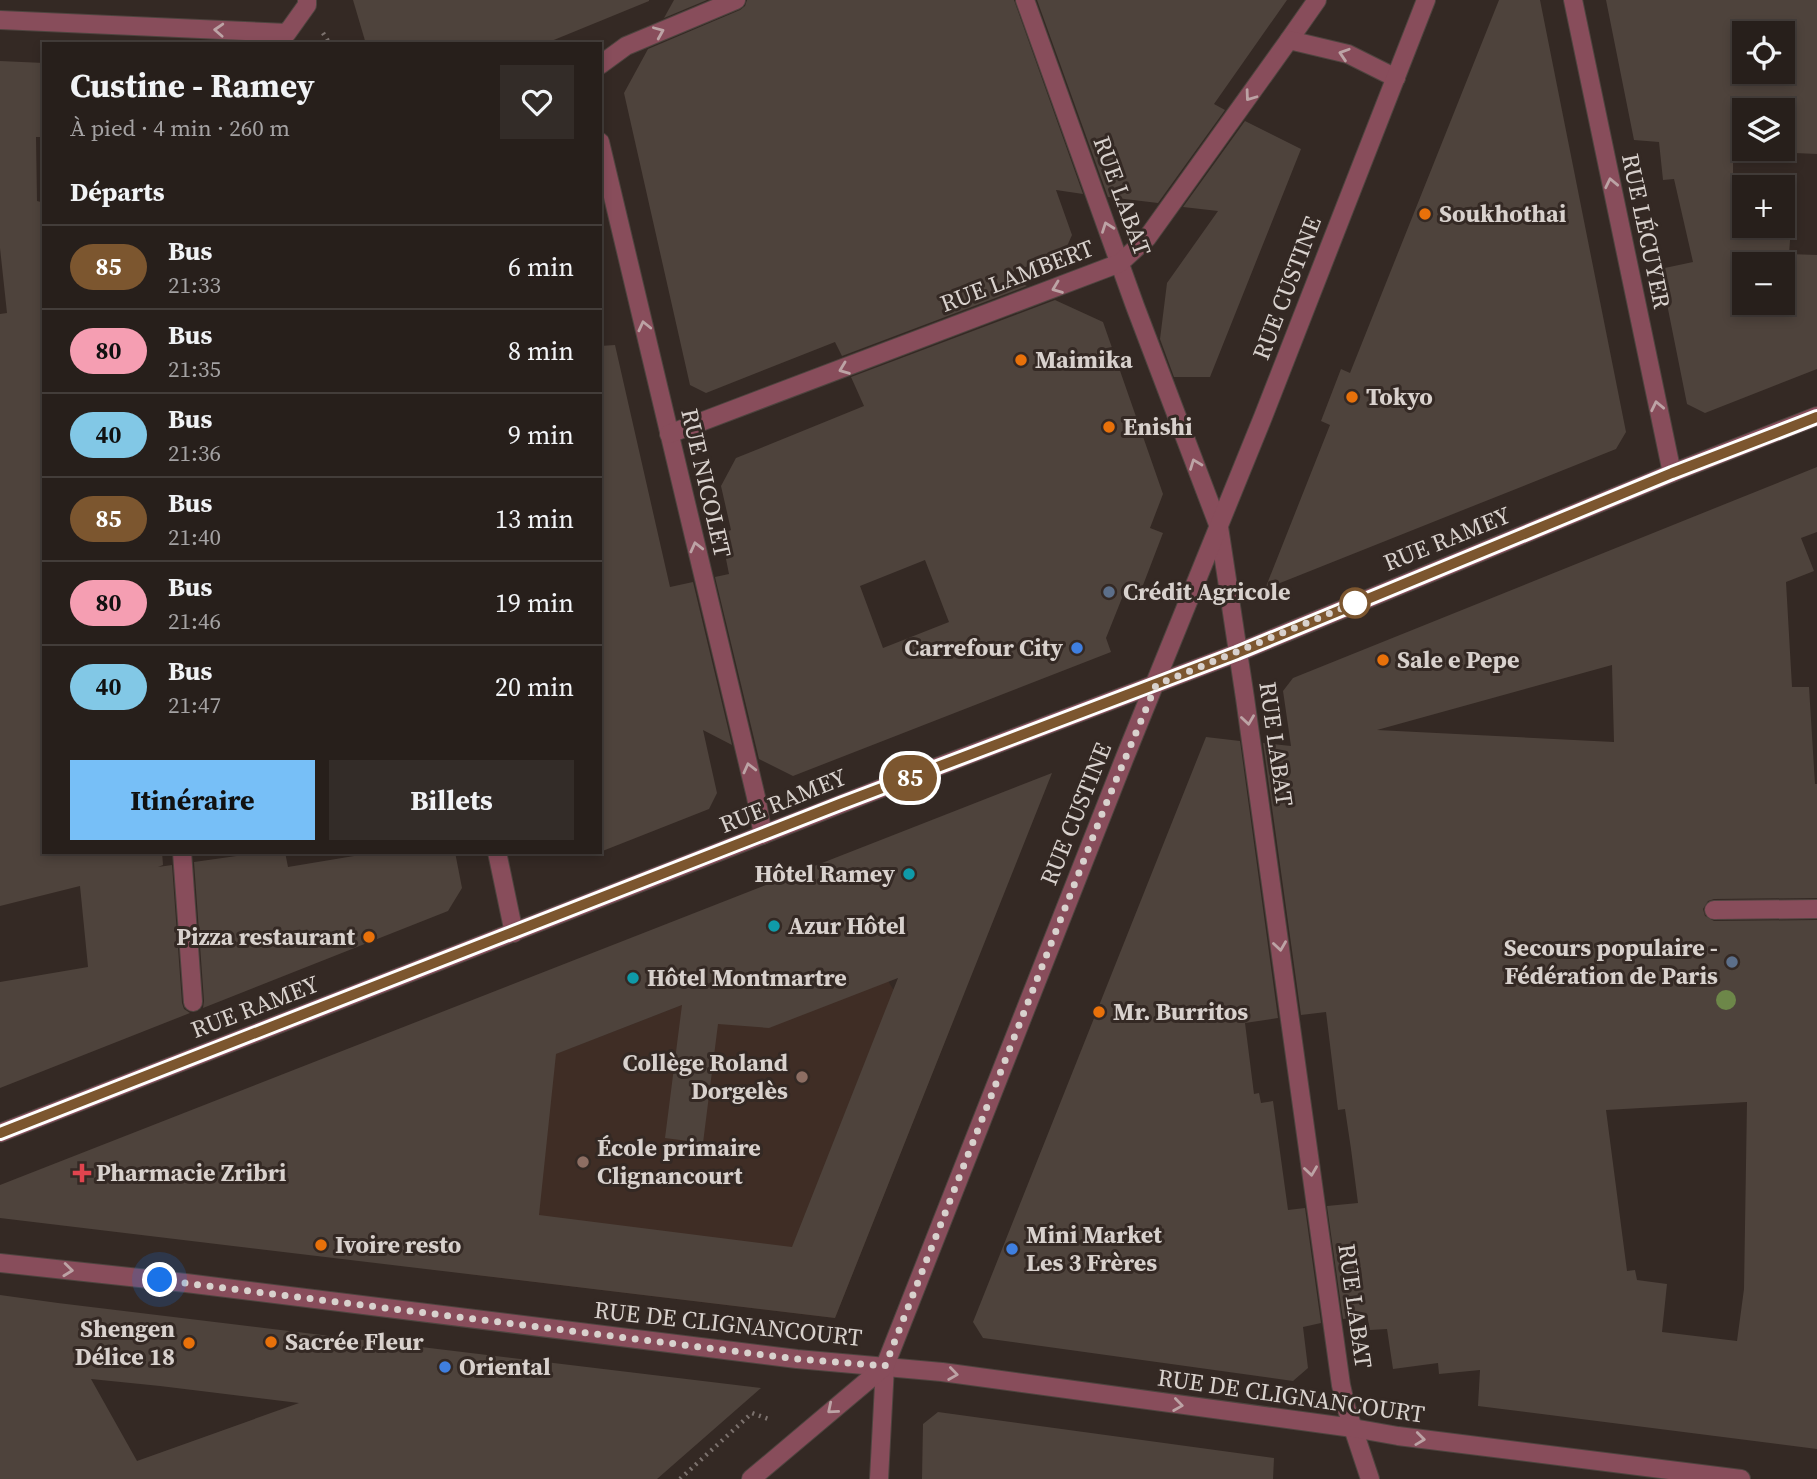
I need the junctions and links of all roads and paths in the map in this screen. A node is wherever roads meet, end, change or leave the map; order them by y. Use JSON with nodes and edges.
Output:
{"nodes":[{"id":1,"x":307,"y":0,"type":"edge"},
{"id":2,"x":736,"y":0,"type":"edge"},
{"id":3,"x":1026,"y":0,"type":"edge"},
{"id":4,"x":1317,"y":0,"type":"edge"},
{"id":5,"x":1426,"y":0,"type":"edge"},
{"id":6,"x":1573,"y":0,"type":"edge"},
{"id":7,"x":0,"y":20,"type":"edge"},
{"id":8,"x":282,"y":39,"type":"edge"},
{"id":9,"x":1289,"y":40,"type":"junction"},
{"id":10,"x":602,"y":64,"type":"edge"},
{"id":11,"x":1396,"y":78,"type":"junction"},
{"id":12,"x":602,"y":150,"type":"edge"},
{"id":13,"x":1120,"y":263,"type":"junction"},
{"id":14,"x":1817,"y":416,"type":"edge"},
{"id":15,"x":670,"y":434,"type":"junction"},
{"id":16,"x":1672,"y":473,"type":"junction"},
{"id":17,"x":1219,"y":527,"type":"junction"},
{"id":18,"x":1237,"y":653,"type":"junction"},
{"id":19,"x":1156,"y":685,"type":"junction"},
{"id":20,"x":763,"y":835,"type":"junction"},
{"id":21,"x":182,"y":854,"type":"edge"},
{"id":22,"x":497,"y":854,"type":"edge"},
{"id":23,"x":1817,"y":909,"type":"edge"},
{"id":24,"x":1714,"y":910,"type":"dead end"},
{"id":25,"x":514,"y":933,"type":"junction"},
{"id":26,"x":193,"y":1002,"type":"dead end"},
{"id":27,"x":0,"y":1133,"type":"edge"},
{"id":28,"x":0,"y":1263,"type":"edge"},
{"id":29,"x":885,"y":1366,"type":"junction"},
{"id":30,"x":771,"y":1420,"type":"dead end"},
{"id":31,"x":1353,"y":1428,"type":"junction"},
{"id":32,"x":680,"y":1479,"type":"edge"},
{"id":33,"x":751,"y":1479,"type":"edge"},
{"id":34,"x":878,"y":1479,"type":"edge"},
{"id":35,"x":1370,"y":1479,"type":"edge"},
{"id":36,"x":1741,"y":1479,"type":"edge"}],
"edges":[{"from":1,"to":8,"type":"street"},
{"from":10,"to":2,"type":"street","one_way":true},
{"from":13,"to":3,"type":"street","name":"RUE LABAT","one_way":true},
{"from":4,"to":9,"type":"street","name":"RUE LAMBERT"},
{"from":5,"to":11,"type":"street","name":"RUE CUSTINE"},
{"from":16,"to":6,"type":"street","name":"RUE LÉCUYER","one_way":true},
{"from":8,"to":7,"type":"street","one_way":true},
{"from":11,"to":9,"type":"street","one_way":true},
{"from":9,"to":13,"type":"street","name":"RUE LAMBERT","one_way":true},
{"from":11,"to":17,"type":"street","name":"RUE CUSTINE"},
{"from":15,"to":12,"type":"street","name":"RUE NICOLET","one_way":true},
{"from":13,"to":15,"type":"street","name":"RUE LAMBERT","one_way":true},
{"from":17,"to":13,"type":"street","name":"RUE LABAT","one_way":true},
{"from":14,"to":16,"type":"street","name":"RUE RAMEY"},
{"from":20,"to":15,"type":"street","name":"RUE NICOLET","one_way":true},
{"from":16,"to":18,"type":"street","name":"RUE RAMEY"},
{"from":17,"to":18,"type":"street","name":"RUE LABAT"},
{"from":17,"to":19,"type":"street","name":"RUE CUSTINE"},
{"from":18,"to":19,"type":"street","name":"RUE RAMEY"},
{"from":18,"to":31,"type":"street","name":"RUE LABAT","one_way":true},
{"from":19,"to":20,"type":"street","name":"RUE RAMEY"},
{"from":19,"to":29,"type":"street","name":"RUE CUSTINE"},
{"from":20,"to":25,"type":"street","name":"RUE RAMEY"},
{"from":21,"to":26,"type":"street"},
{"from":22,"to":25,"type":"street"},
{"from":23,"to":24,"type":"street"},
{"from":25,"to":27,"type":"street","name":"RUE RAMEY"},
{"from":28,"to":29,"type":"street","name":"RUE DE CLIGNANCOURT","one_way":true},
{"from":29,"to":31,"type":"street","name":"RUE DE CLIGNANCOURT","one_way":true},
{"from":29,"to":33,"type":"street","name":"RUE CUSTINE","one_way":true},
{"from":29,"to":34,"type":"street"},
{"from":30,"to":32,"type":"path"},
{"from":31,"to":35,"type":"street","name":"RUE LABAT"},
{"from":31,"to":36,"type":"street","name":"RUE DE CLIGNANCOURT","one_way":true}]}
